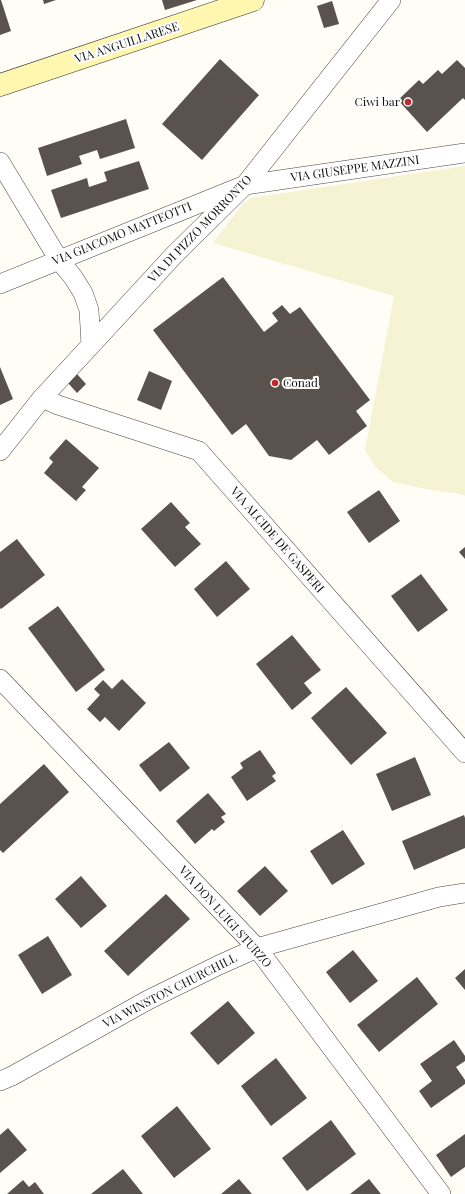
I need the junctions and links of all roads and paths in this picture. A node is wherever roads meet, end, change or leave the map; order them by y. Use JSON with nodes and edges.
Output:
{"nodes":[{"id":1,"x":253,"y":0,"type":"edge"},
{"id":2,"x":391,"y":0,"type":"edge"},
{"id":3,"x":0,"y":85,"type":"edge"},
{"id":4,"x":465,"y":153,"type":"edge"},
{"id":5,"x":0,"y":162,"type":"edge"},
{"id":6,"x":245,"y":185,"type":"junction"},
{"id":7,"x":59,"y":260,"type":"junction"},
{"id":8,"x":0,"y":284,"type":"edge"},
{"id":9,"x":91,"y":345,"type":"junction"},
{"id":10,"x":42,"y":398,"type":"junction"},
{"id":11,"x":0,"y":452,"type":"edge"},
{"id":12,"x":0,"y":679,"type":"edge"},
{"id":13,"x":465,"y":753,"type":"edge"},
{"id":14,"x":465,"y":893,"type":"edge"},
{"id":15,"x":257,"y":948,"type":"junction"},
{"id":16,"x":0,"y":1081,"type":"edge"},
{"id":17,"x":441,"y":1194,"type":"edge"}],
"edges":[{"from":1,"to":3,"type":"main road","name":"VIA ANGUILLARESE"},
{"from":2,"to":6,"type":"street","name":"VIA DI PIZZO MORRONTO"},
{"from":4,"to":6,"type":"street","name":"VIA GIUSEPPE MAZZINI"},
{"from":5,"to":7,"type":"street"},
{"from":6,"to":7,"type":"street","name":"VIA GIACOMO MATTEOTTI"},
{"from":6,"to":9,"type":"street","name":"VIA DI PIZZO MORRONTO"},
{"from":7,"to":8,"type":"street","name":"VIA GIACOMO MATTEOTTI"},
{"from":7,"to":9,"type":"street"},
{"from":9,"to":10,"type":"street","name":"VIA DI PIZZO MORRONTO"},
{"from":10,"to":11,"type":"street","name":"VIA DI PIZZO MORRONTO"},
{"from":10,"to":13,"type":"street","name":"VIA ALCIDE DE GASPERI"},
{"from":12,"to":15,"type":"street","name":"VIA DON LUIGI STURZO"},
{"from":14,"to":15,"type":"street","name":"VIA WINSTON CHURCHILL"},
{"from":15,"to":16,"type":"street","name":"VIA WINSTON CHURCHILL"},
{"from":15,"to":17,"type":"street","name":"VIA DON LUIGI STURZO"}]}
